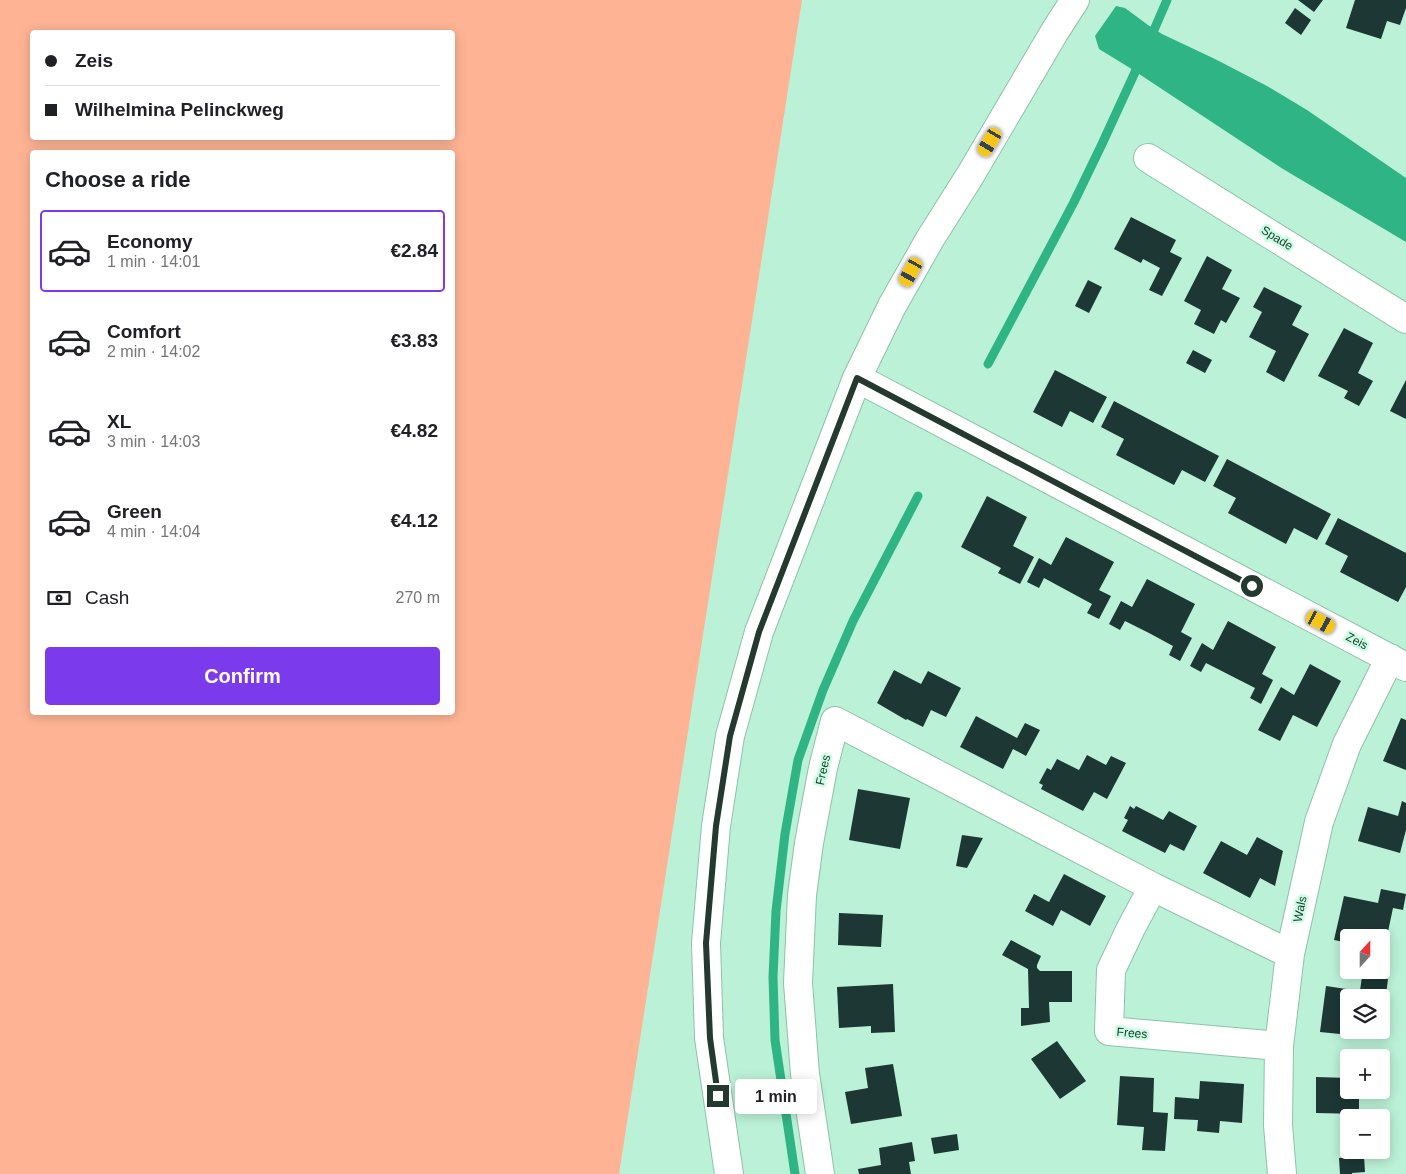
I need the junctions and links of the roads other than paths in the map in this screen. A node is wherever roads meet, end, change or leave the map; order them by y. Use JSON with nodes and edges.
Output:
{"nodes":[{"id":1,"x":1075,"y":0,"type":"edge"},
{"id":2,"x":1148,"y":158,"type":"dead end"},
{"id":3,"x":1406,"y":319,"type":"edge"},
{"id":4,"x":857,"y":378,"type":"junction"},
{"id":5,"x":1398,"y":662,"type":"edge"},
{"id":6,"x":1153,"y":887,"type":"junction"},
{"id":7,"x":1290,"y":954,"type":"junction"},
{"id":8,"x":1279,"y":1046,"type":"junction"},
{"id":9,"x":729,"y":1174,"type":"edge"},
{"id":10,"x":820,"y":1174,"type":"edge"},
{"id":11,"x":1282,"y":1174,"type":"edge"}],
"edges":[{"from":1,"to":4,"type":"street"},
{"from":2,"to":3,"type":"street","name":"Spade"},
{"from":4,"to":5,"type":"street","name":"Zeis"},
{"from":4,"to":9,"type":"street"},
{"from":5,"to":7,"type":"street","name":"Wals"},
{"from":6,"to":7,"type":"street","name":"Frees"},
{"from":6,"to":8,"type":"street","name":"Frees"},
{"from":6,"to":10,"type":"street","name":"Frees"},
{"from":7,"to":8,"type":"street","name":"Wals"},
{"from":8,"to":11,"type":"street","name":"Wals"}]}
